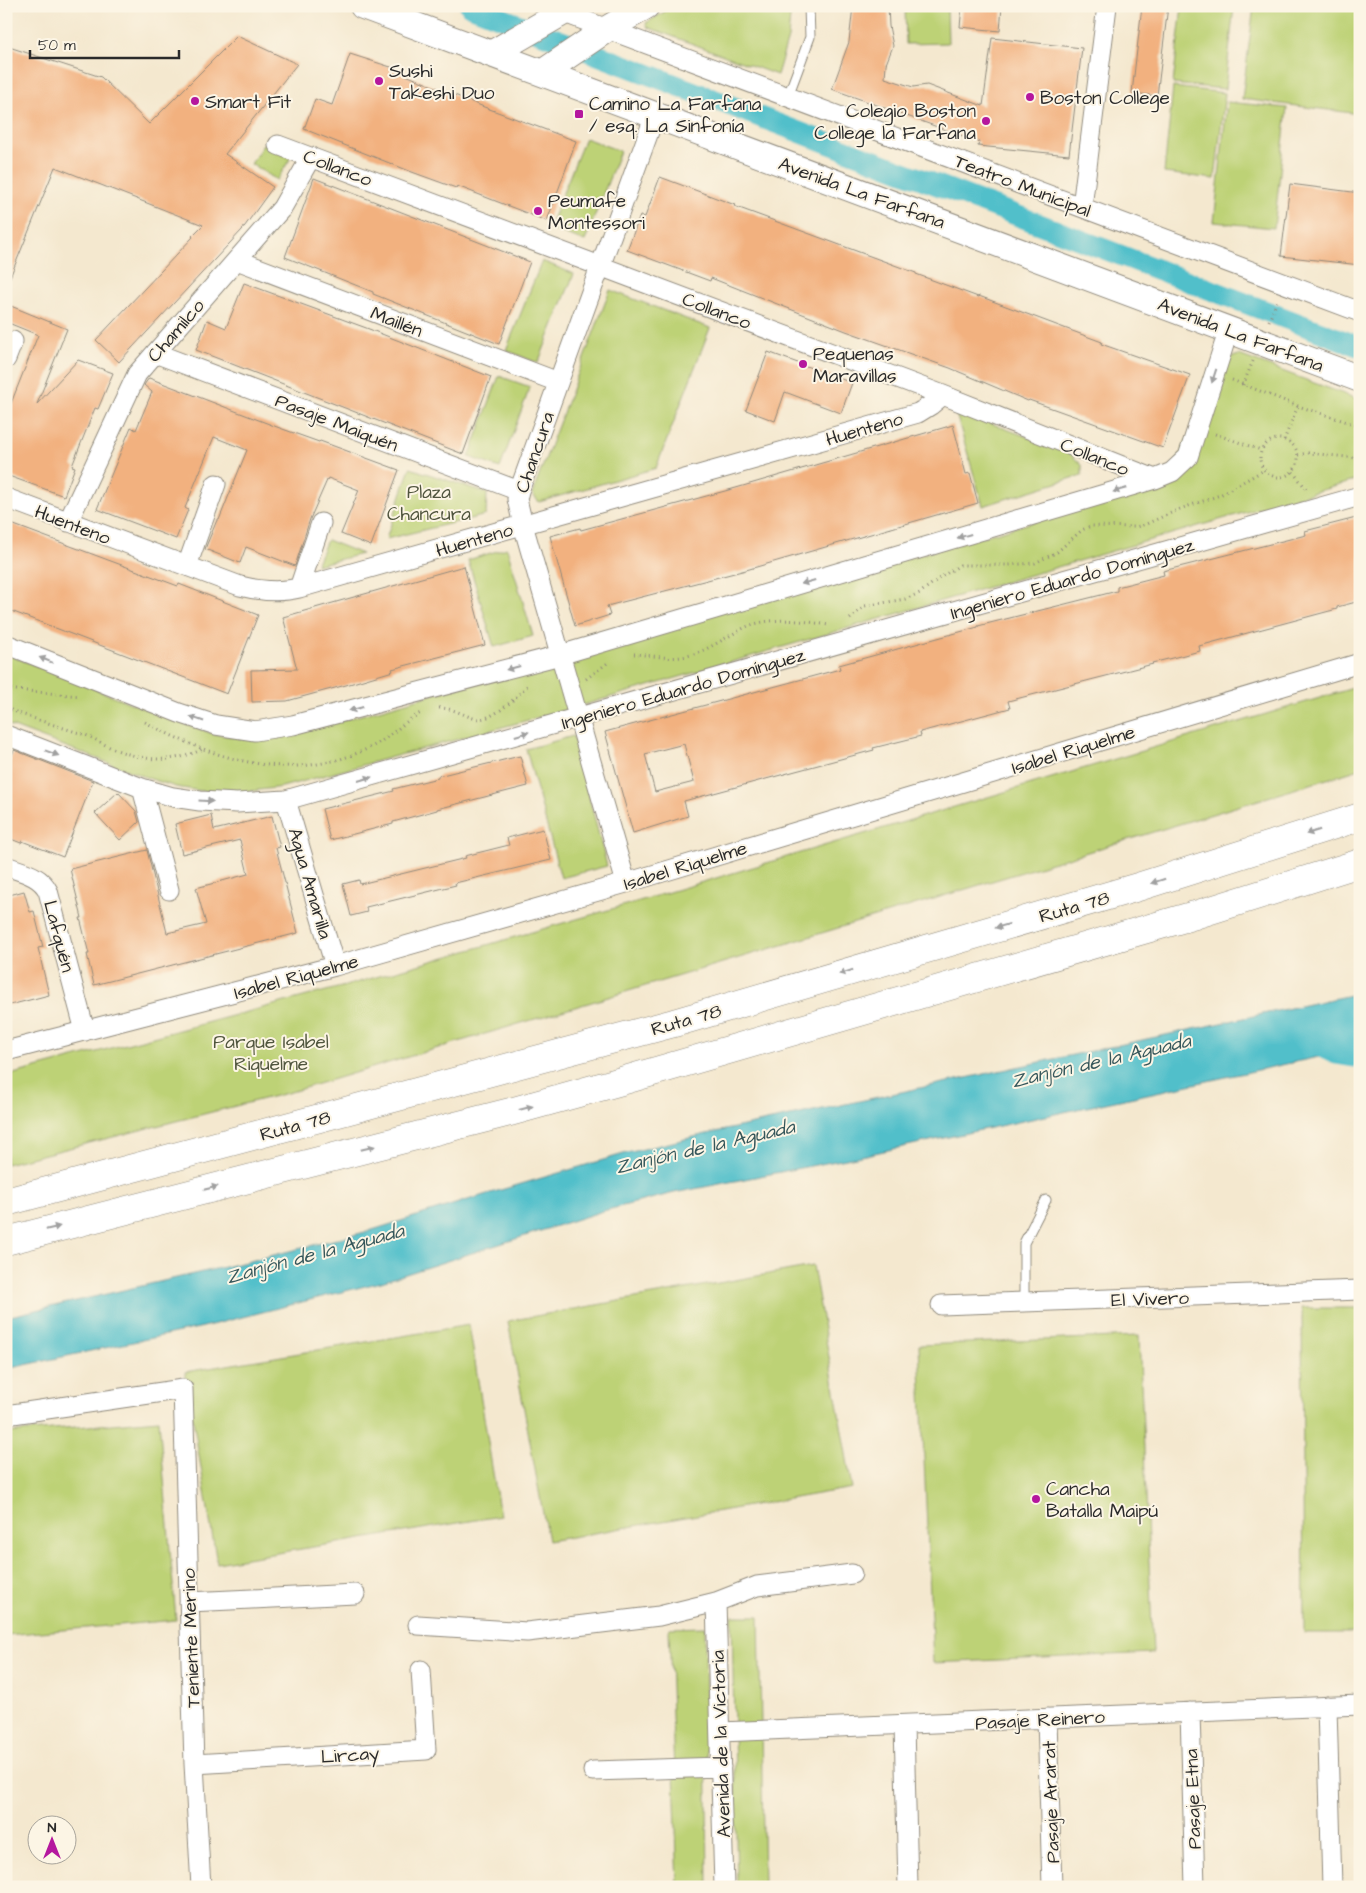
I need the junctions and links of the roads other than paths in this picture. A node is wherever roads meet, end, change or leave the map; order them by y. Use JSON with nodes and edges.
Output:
{"nodes":[{"id":1,"x":363,"y":6,"type":"edge"},
{"id":2,"x":646,"y":6,"type":"edge"},
{"id":3,"x":809,"y":6,"type":"edge"},
{"id":4,"x":1107,"y":6,"type":"edge"},
{"id":5,"x":559,"y":11,"type":"edge"},
{"id":6,"x":599,"y":34,"type":"junction"},
{"id":7,"x":501,"y":48,"type":"junction"},
{"id":8,"x":546,"y":70,"type":"junction"},
{"id":9,"x":788,"y":96,"type":"junction"},
{"id":10,"x":655,"y":115,"type":"junction"},
{"id":11,"x":278,"y":144,"type":"dead end"},
{"id":12,"x":311,"y":157,"type":"junction"},
{"id":13,"x":1082,"y":207,"type":"junction"},
{"id":14,"x":237,"y":260,"type":"junction"},
{"id":15,"x":600,"y":266,"type":"junction"},
{"id":16,"x":1360,"y":312,"type":"edge"},
{"id":17,"x":1229,"y":329,"type":"junction"},
{"id":18,"x":155,"y":353,"type":"junction"},
{"id":19,"x":1360,"y":379,"type":"edge"},
{"id":20,"x":558,"y":382,"type":"junction"},
{"id":21,"x":943,"y":395,"type":"junction"},
{"id":22,"x":1155,"y":479,"type":"junction"},
{"id":23,"x":216,"y":484,"type":"dead end"},
{"id":24,"x":519,"y":491,"type":"junction"},
{"id":25,"x":1360,"y":496,"type":"edge"},
{"id":26,"x":6,"y":498,"type":"edge"},
{"id":27,"x":68,"y":522,"type":"junction"},
{"id":28,"x":321,"y":523,"type":"dead end"},
{"id":29,"x":523,"y":525,"type":"junction"},
{"id":30,"x":187,"y":566,"type":"junction"},
{"id":31,"x":299,"y":588,"type":"junction"},
{"id":32,"x":6,"y":644,"type":"edge"},
{"id":33,"x":560,"y":655,"type":"junction"},
{"id":34,"x":1360,"y":663,"type":"edge"},
{"id":35,"x":578,"y":718,"type":"junction"},
{"id":36,"x":6,"y":735,"type":"edge"},
{"id":37,"x":142,"y":788,"type":"junction"},
{"id":38,"x":286,"y":800,"type":"junction"},
{"id":39,"x":1360,"y":818,"type":"edge"},
{"id":40,"x":1360,"y":863,"type":"edge"},
{"id":41,"x":6,"y":866,"type":"edge"},
{"id":42,"x":626,"y":884,"type":"junction"},
{"id":43,"x":169,"y":890,"type":"dead end"},
{"id":44,"x":335,"y":966,"type":"junction"},
{"id":45,"x":85,"y":1030,"type":"junction"},
{"id":46,"x":6,"y":1051,"type":"edge"},
{"id":47,"x":1046,"y":1200,"type":"dead end"},
{"id":48,"x":6,"y":1202,"type":"edge"},
{"id":49,"x":6,"y":1240,"type":"edge"},
{"id":50,"x":1360,"y":1290,"type":"edge"},
{"id":51,"x":1024,"y":1302,"type":"junction"},
{"id":52,"x":941,"y":1306,"type":"dead end"},
{"id":53,"x":6,"y":1415,"type":"edge"},
{"id":54,"x":852,"y":1574,"type":"dead end"},
{"id":55,"x":355,"y":1594,"type":"dead end"},
{"id":56,"x":189,"y":1602,"type":"junction"},
{"id":57,"x":716,"y":1602,"type":"junction"},
{"id":58,"x":418,"y":1625,"type":"dead end"},
{"id":59,"x":421,"y":1670,"type":"dead end"},
{"id":60,"x":1360,"y":1704,"type":"edge"},
{"id":61,"x":1327,"y":1706,"type":"junction"},
{"id":62,"x":1190,"y":1712,"type":"junction"},
{"id":63,"x":1047,"y":1718,"type":"junction"},
{"id":64,"x":904,"y":1724,"type":"junction"},
{"id":65,"x":720,"y":1732,"type":"junction"},
{"id":66,"x":194,"y":1764,"type":"junction"},
{"id":67,"x":721,"y":1767,"type":"junction"},
{"id":68,"x":593,"y":1771,"type":"dead end"},
{"id":69,"x":201,"y":1887,"type":"edge"},
{"id":70,"x":724,"y":1887,"type":"edge"},
{"id":71,"x":908,"y":1887,"type":"edge"},
{"id":72,"x":1052,"y":1887,"type":"edge"},
{"id":73,"x":1195,"y":1887,"type":"edge"},
{"id":74,"x":1332,"y":1887,"type":"edge"}],
"edges":[{"from":1,"to":7,"type":"street","name":"Avenida La Farfana"},
{"from":2,"to":6,"type":"street"},
{"from":3,"to":9,"type":"lane"},
{"from":4,"to":13,"type":"street"},
{"from":5,"to":6,"type":"street","name":"Teatro Municipal"},
{"from":5,"to":7,"type":"street"},
{"from":6,"to":8,"type":"street"},
{"from":6,"to":9,"type":"street","name":"Teatro Municipal"},
{"from":7,"to":8,"type":"street","name":"Avenida La Farfana"},
{"from":8,"to":10,"type":"street","name":"Avenida La Farfana"},
{"from":9,"to":13,"type":"street","name":"Teatro Municipal"},
{"from":10,"to":15,"type":"street","name":"Chancura"},
{"from":10,"to":17,"type":"street","name":"Avenida La Farfana"},
{"from":11,"to":12,"type":"street","name":"Collanco"},
{"from":12,"to":14,"type":"street","name":"Chamilco"},
{"from":12,"to":15,"type":"street","name":"Collanco"},
{"from":13,"to":16,"type":"street","name":"Teatro Municipal"},
{"from":14,"to":18,"type":"street","name":"Chamilco"},
{"from":14,"to":20,"type":"street","name":"Maillén"},
{"from":15,"to":20,"type":"street","name":"Chancura"},
{"from":15,"to":21,"type":"street","name":"Collanco"},
{"from":17,"to":19,"type":"street","name":"Avenida La Farfana"},
{"from":17,"to":22,"type":"street","one_way":true},
{"from":18,"to":24,"type":"street","name":"Pasaje Maiquén"},
{"from":18,"to":27,"type":"street","name":"Chamilco"},
{"from":20,"to":24,"type":"street","name":"Chancura"},
{"from":21,"to":22,"type":"street","name":"Collanco"},
{"from":21,"to":29,"type":"street","name":"Huenteno"},
{"from":22,"to":33,"type":"street","one_way":true},
{"from":23,"to":30,"type":"street"},
{"from":24,"to":29,"type":"street","name":"Chancura"},
{"from":25,"to":35,"type":"street","name":"Ingeniero Eduardo Domínguez"},
{"from":26,"to":27,"type":"street","name":"Huenteno"},
{"from":27,"to":30,"type":"street","name":"Huenteno"},
{"from":28,"to":31,"type":"street"},
{"from":29,"to":31,"type":"street","name":"Huenteno"},
{"from":29,"to":33,"type":"street","name":"Chancura"},
{"from":30,"to":31,"type":"street","name":"Huenteno"},
{"from":33,"to":32,"type":"street","one_way":true},
{"from":33,"to":35,"type":"street","name":"Chancura"},
{"from":34,"to":42,"type":"street","name":"Isabel Riquelme"},
{"from":38,"to":35,"type":"street","name":"Ingeniero Eduardo Domínguez","one_way":true},
{"from":35,"to":42,"type":"street","name":"Chancura"},
{"from":36,"to":37,"type":"street","name":"Ingeniero Eduardo Domínguez","one_way":true},
{"from":37,"to":38,"type":"street","name":"Ingeniero Eduardo Domínguez","one_way":true},
{"from":37,"to":43,"type":"street"},
{"from":38,"to":44,"type":"street","name":"Agua Amarilla"},
{"from":39,"to":48,"type":"highway","name":"Ruta 78","one_way":true},
{"from":49,"to":40,"type":"highway","one_way":true},
{"from":41,"to":45,"type":"street","name":"Lafquén"},
{"from":42,"to":44,"type":"street","name":"Isabel Riquelme"},
{"from":44,"to":45,"type":"street","name":"Isabel Riquelme"},
{"from":45,"to":46,"type":"street","name":"Isabel Riquelme"},
{"from":47,"to":51,"type":"lane"},
{"from":50,"to":51,"type":"street","name":"El Vivero"},
{"from":51,"to":52,"type":"street","name":"El Vivero"},
{"from":53,"to":56,"type":"street","name":"Teniente Merino"},
{"from":54,"to":57,"type":"street"},
{"from":55,"to":56,"type":"street"},
{"from":56,"to":66,"type":"street","name":"Teniente Merino"},
{"from":57,"to":58,"type":"street"},
{"from":57,"to":65,"type":"street","name":"Avenida de la Victoria"},
{"from":59,"to":66,"type":"street","name":"Lircay"},
{"from":60,"to":61,"type":"street","name":"Pasaje Reinero"},
{"from":61,"to":62,"type":"street","name":"Pasaje Reinero"},
{"from":61,"to":74,"type":"street"},
{"from":62,"to":63,"type":"street","name":"Pasaje Reinero"},
{"from":62,"to":73,"type":"street","name":"Pasaje Etna"},
{"from":63,"to":64,"type":"street","name":"Pasaje Reinero"},
{"from":63,"to":72,"type":"street","name":"Pasaje Ararat"},
{"from":64,"to":65,"type":"street","name":"Pasaje Reinero"},
{"from":64,"to":71,"type":"street"},
{"from":65,"to":67,"type":"street","name":"Avenida de la Victoria"},
{"from":66,"to":69,"type":"street","name":"Teniente Merino"},
{"from":67,"to":68,"type":"street"},
{"from":67,"to":70,"type":"street","name":"Avenida de la Victoria"}]}
